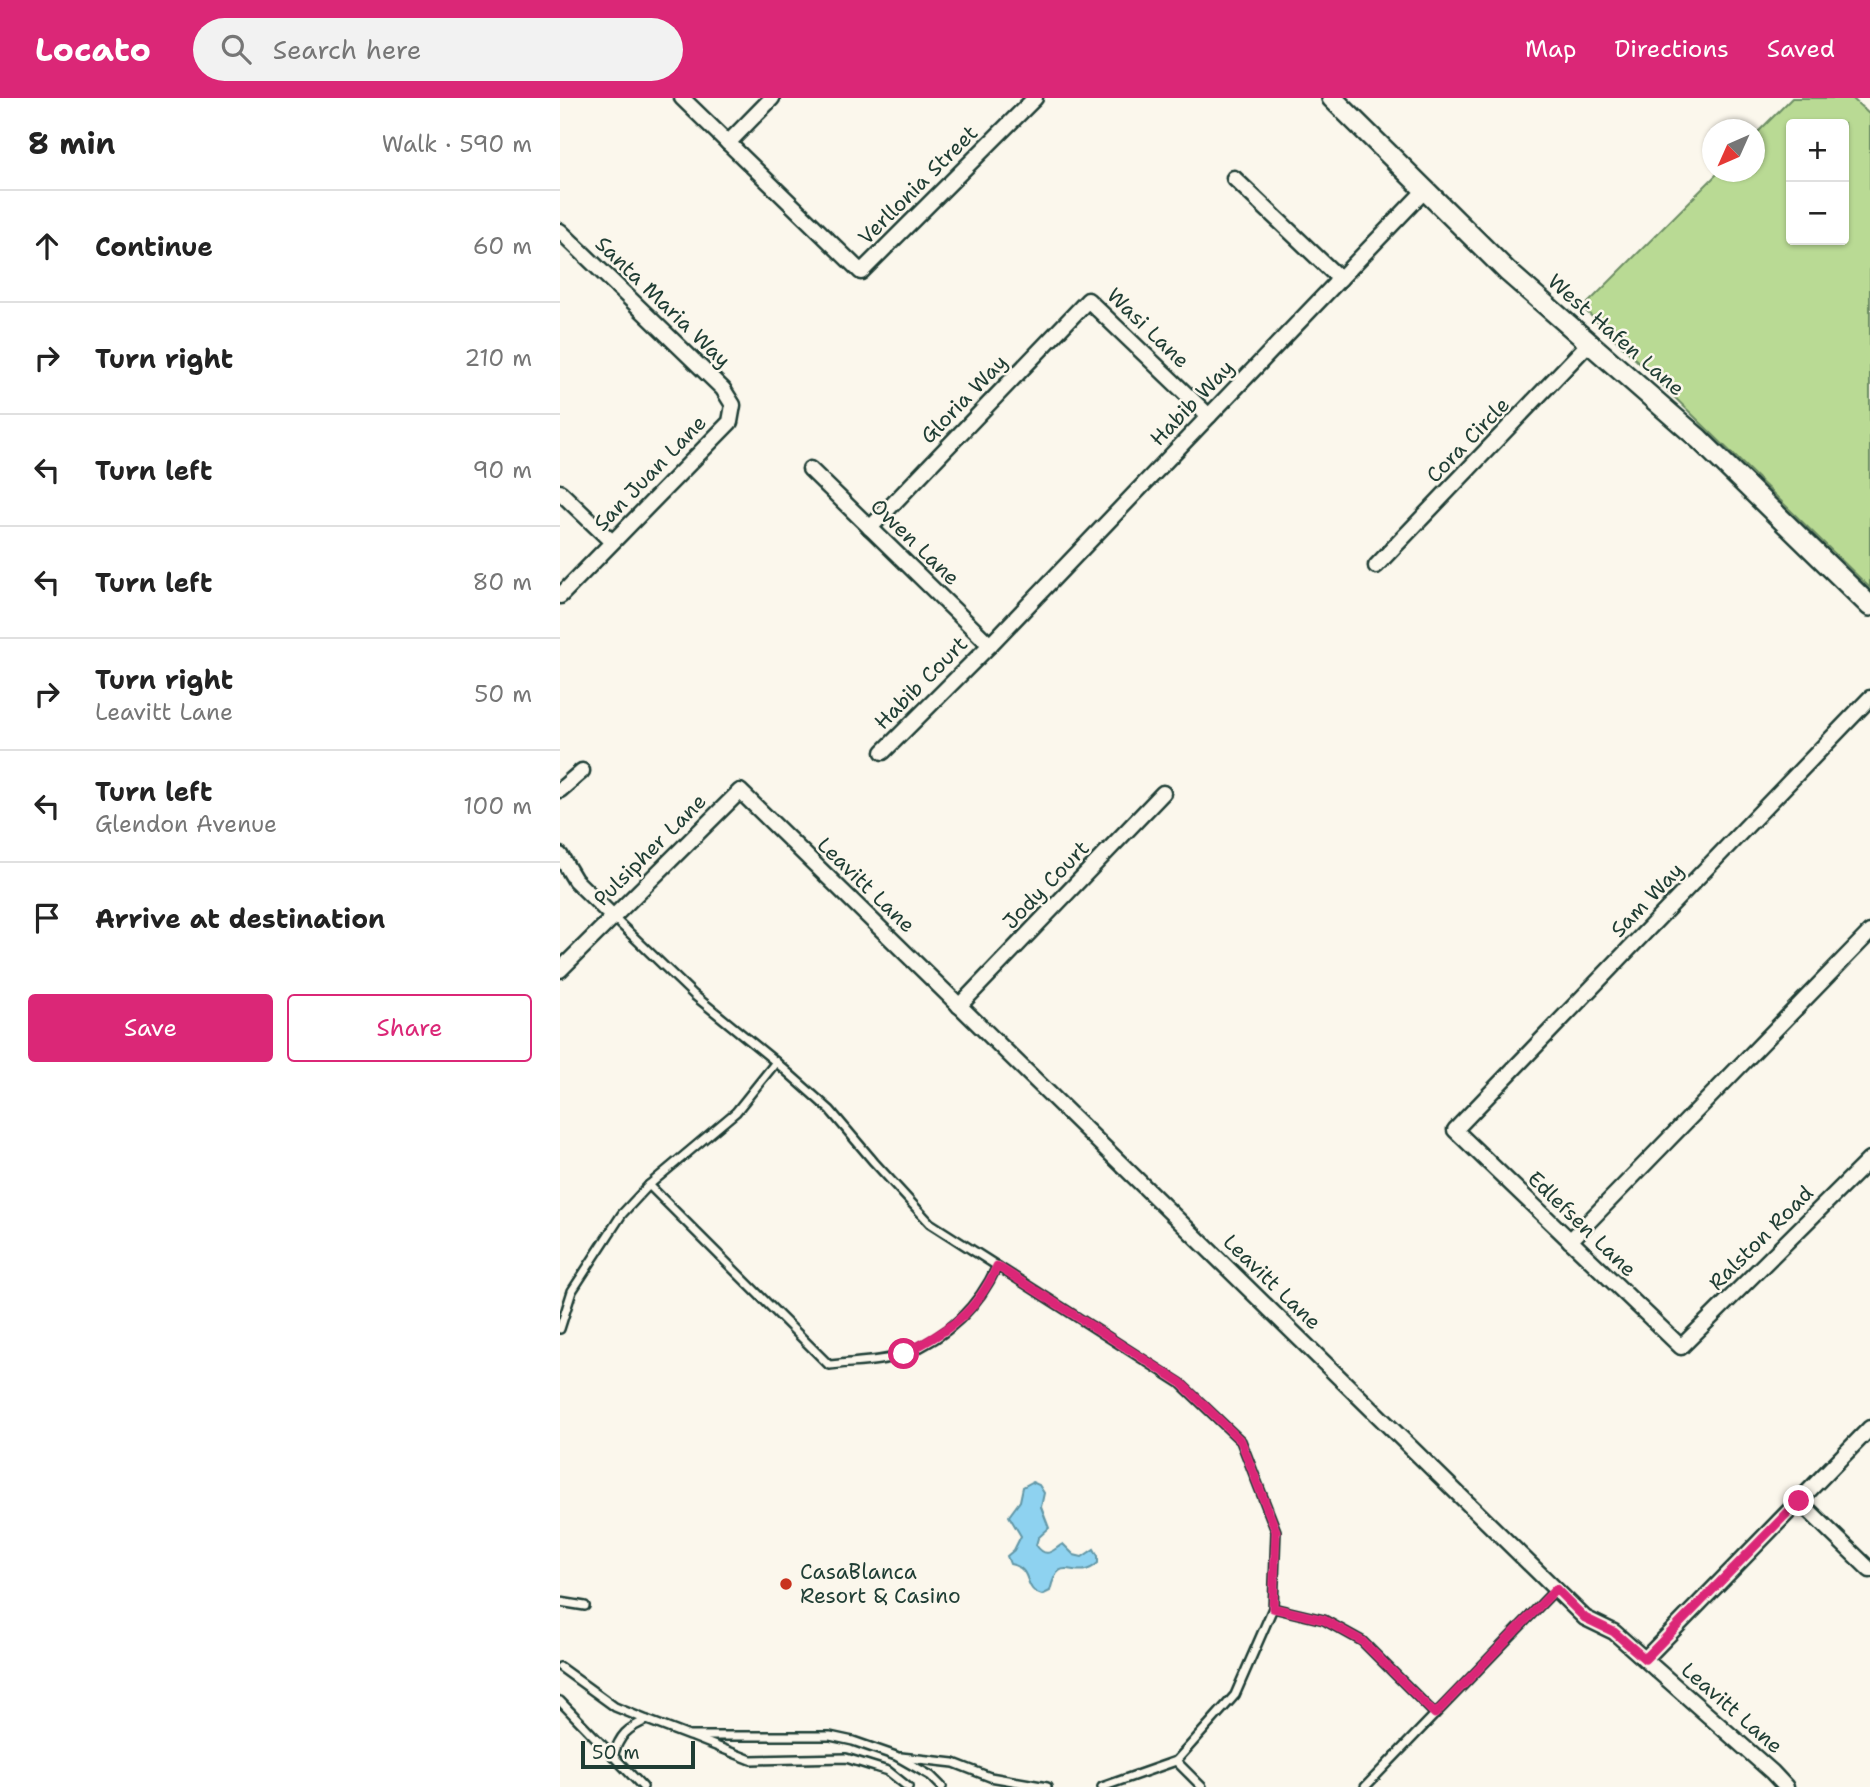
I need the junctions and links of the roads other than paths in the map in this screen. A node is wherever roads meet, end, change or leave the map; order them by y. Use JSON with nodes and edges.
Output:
{"nodes":[{"id":1,"x":682,"y":98,"type":"edge"},
{"id":2,"x":772,"y":98,"type":"edge"},
{"id":3,"x":1035,"y":98,"type":"edge"},
{"id":4,"x":1332,"y":98,"type":"edge"},
{"id":5,"x":728,"y":142,"type":"junction"},
{"id":6,"x":1234,"y":178,"type":"dead end"},
{"id":7,"x":1425,"y":190,"type":"junction"},
{"id":8,"x":560,"y":231,"type":"edge"},
{"id":9,"x":1340,"y":279,"type":"junction"},
{"id":10,"x":1088,"y":300,"type":"joint"},
{"id":11,"x":1590,"y":342,"type":"junction"},
{"id":12,"x":733,"y":405,"type":"joint"},
{"id":13,"x":1209,"y":416,"type":"junction"},
{"id":14,"x":810,"y":469,"type":"dead end"},
{"id":15,"x":560,"y":492,"type":"edge"},
{"id":16,"x":870,"y":528,"type":"junction"},
{"id":17,"x":612,"y":542,"type":"junction"},
{"id":18,"x":1376,"y":566,"type":"dead end"},
{"id":19,"x":560,"y":596,"type":"edge"},
{"id":20,"x":1870,"y":607,"type":"edge"},
{"id":21,"x":990,"y":645,"type":"junction"},
{"id":22,"x":1870,"y":698,"type":"edge"},
{"id":23,"x":883,"y":752,"type":"dead end"},
{"id":24,"x":582,"y":771,"type":"dead end"},
{"id":25,"x":560,"y":790,"type":"edge"},
{"id":26,"x":740,"y":791,"type":"joint"},
{"id":27,"x":1163,"y":793,"type":"dead end"},
{"id":28,"x":560,"y":855,"type":"edge"},
{"id":29,"x":612,"y":916,"type":"junction"},
{"id":30,"x":1870,"y":932,"type":"edge"},
{"id":31,"x":560,"y":970,"type":"edge"},
{"id":32,"x":959,"y":1006,"type":"junction"},
{"id":33,"x":776,"y":1062,"type":"junction"},
{"id":34,"x":1455,"y":1130,"type":"joint"},
{"id":35,"x":1870,"y":1159,"type":"edge"},
{"id":36,"x":649,"y":1185,"type":"junction"},
{"id":37,"x":1570,"y":1241,"type":"junction"},
{"id":38,"x":997,"y":1266,"type":"junction"},
{"id":39,"x":560,"y":1329,"type":"edge"},
{"id":40,"x":1681,"y":1347,"type":"joint"},
{"id":41,"x":1870,"y":1428,"type":"edge"},
{"id":42,"x":1799,"y":1501,"type":"junction"},
{"id":43,"x":1870,"y":1570,"type":"edge"},
{"id":44,"x":1556,"y":1589,"type":"junction"},
{"id":45,"x":560,"y":1601,"type":"edge"},
{"id":46,"x":585,"y":1606,"type":"dead end"},
{"id":47,"x":1273,"y":1608,"type":"junction"},
{"id":48,"x":1645,"y":1659,"type":"junction"},
{"id":49,"x":560,"y":1667,"type":"edge"},
{"id":50,"x":560,"y":1701,"type":"edge"},
{"id":51,"x":1435,"y":1714,"type":"junction"},
{"id":52,"x":647,"y":1720,"type":"junction"},
{"id":53,"x":689,"y":1736,"type":"junction"},
{"id":54,"x":613,"y":1756,"type":"junction"},
{"id":55,"x":896,"y":1756,"type":"junction"},
{"id":56,"x":1176,"y":1762,"type":"junction"},
{"id":57,"x":643,"y":1787,"type":"edge"},
{"id":58,"x":908,"y":1787,"type":"edge"},
{"id":59,"x":942,"y":1787,"type":"edge"},
{"id":60,"x":1047,"y":1787,"type":"edge"},
{"id":61,"x":1102,"y":1787,"type":"edge"},
{"id":62,"x":1202,"y":1787,"type":"edge"},
{"id":63,"x":1365,"y":1787,"type":"edge"},
{"id":64,"x":1786,"y":1787,"type":"edge"}],
"edges":[{"from":1,"to":5,"type":"street"},
{"from":2,"to":5,"type":"street"},
{"from":3,"to":5,"type":"street","name":"Verllonia Street"},
{"from":4,"to":7,"type":"main road","name":"West Hafen Lane"},
{"from":6,"to":9,"type":"street"},
{"from":7,"to":9,"type":"street","name":"Habib Way"},
{"from":7,"to":11,"type":"main road","name":"West Hafen Lane"},
{"from":8,"to":12,"type":"street","name":"Santa Maria Way"},
{"from":9,"to":13,"type":"street","name":"Habib Way"},
{"from":10,"to":13,"type":"street","name":"Wasi Lane"},
{"from":10,"to":16,"type":"street","name":"Gloria Way"},
{"from":11,"to":18,"type":"street","name":"Cora Circle"},
{"from":11,"to":20,"type":"main road","name":"West Hafen Lane"},
{"from":12,"to":17,"type":"street","name":"San Juan Lane"},
{"from":13,"to":21,"type":"street","name":"Habib Way"},
{"from":14,"to":16,"type":"street","name":"Owen Lane"},
{"from":15,"to":17,"type":"street"},
{"from":16,"to":21,"type":"street","name":"Owen Lane"},
{"from":17,"to":19,"type":"street","name":"San Juan Lane"},
{"from":21,"to":23,"type":"street","name":"Habib Court"},
{"from":22,"to":34,"type":"street","name":"Sam Way"},
{"from":24,"to":25,"type":"street"},
{"from":26,"to":29,"type":"street","name":"Pulsipher Lane"},
{"from":26,"to":32,"type":"street","name":"Leavitt Lane"},
{"from":27,"to":32,"type":"street","name":"Jody Court"},
{"from":28,"to":29,"type":"street"},
{"from":29,"to":31,"type":"street","name":"Pulsipher Lane"},
{"from":29,"to":33,"type":"lane"},
{"from":30,"to":37,"type":"street"},
{"from":32,"to":44,"type":"street","name":"Leavitt Lane"},
{"from":33,"to":36,"type":"lane"},
{"from":33,"to":38,"type":"lane"},
{"from":34,"to":37,"type":"street","name":"Edlefsen Lane"},
{"from":35,"to":40,"type":"street","name":"Ralston Road"},
{"from":36,"to":38,"type":"lane"},
{"from":36,"to":39,"type":"lane"},
{"from":37,"to":40,"type":"street","name":"Edlefsen Lane"},
{"from":38,"to":47,"type":"lane"},
{"from":41,"to":42,"type":"street"},
{"from":42,"to":43,"type":"street"},
{"from":42,"to":48,"type":"street"},
{"from":44,"to":48,"type":"street","name":"Leavitt Lane"},
{"from":44,"to":51,"type":"lane"},
{"from":45,"to":46,"type":"lane"},
{"from":47,"to":51,"type":"lane"},
{"from":47,"to":56,"type":"lane"},
{"from":48,"to":64,"type":"street","name":"Leavitt Lane"},
{"from":49,"to":52,"type":"lane"},
{"from":50,"to":54,"type":"lane"},
{"from":51,"to":63,"type":"lane"},
{"from":52,"to":53,"type":"lane"},
{"from":52,"to":54,"type":"lane"},
{"from":53,"to":55,"type":"lane"},
{"from":53,"to":58,"type":"lane"},
{"from":54,"to":57,"type":"lane"},
{"from":55,"to":59,"type":"lane"},
{"from":55,"to":60,"type":"lane"},
{"from":56,"to":61,"type":"lane"},
{"from":56,"to":62,"type":"lane"}]}
